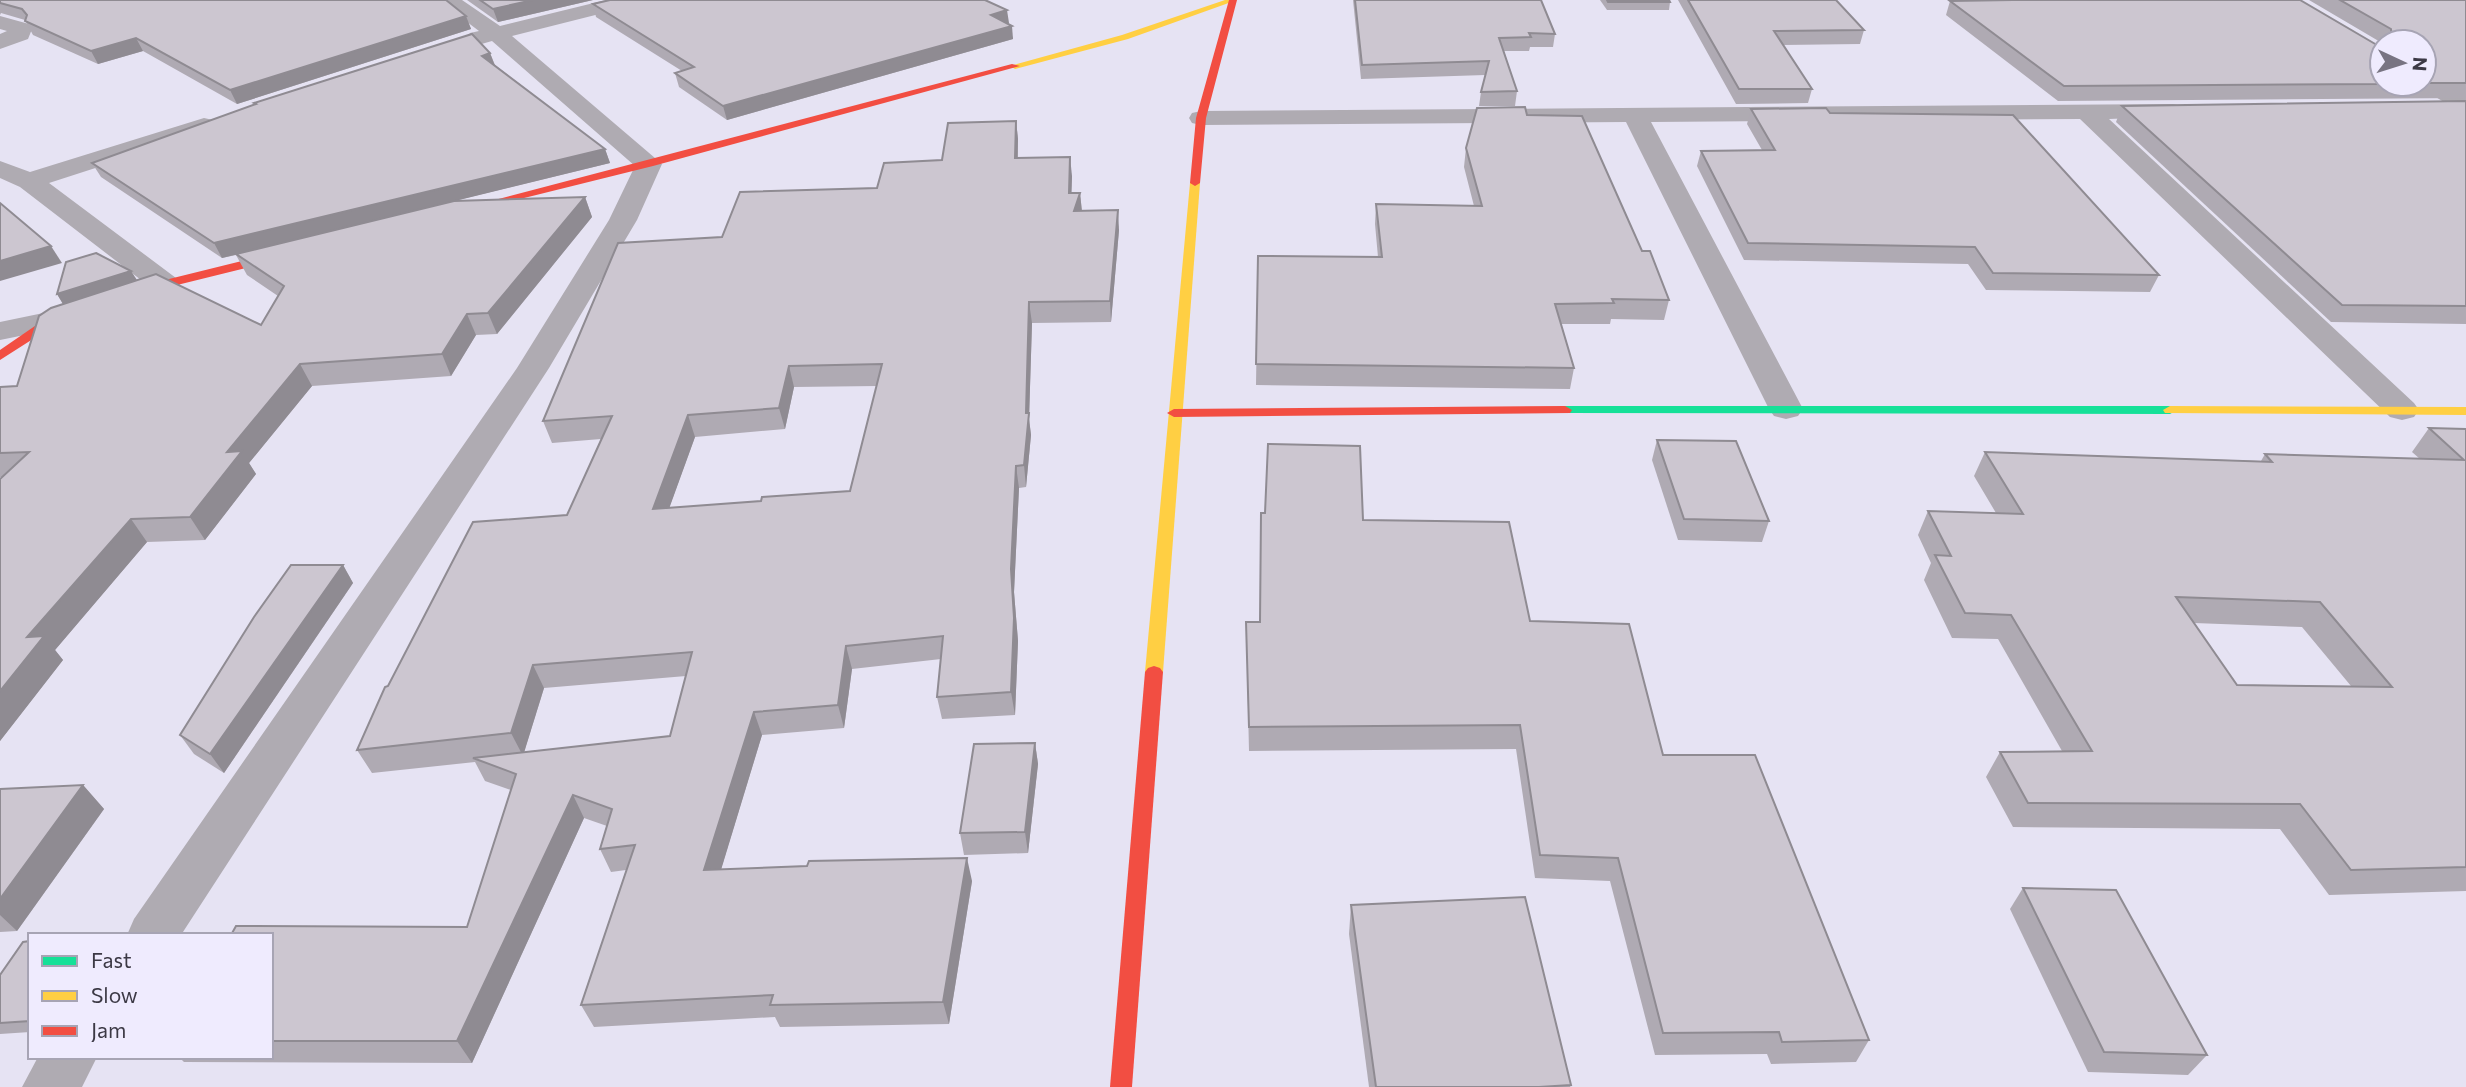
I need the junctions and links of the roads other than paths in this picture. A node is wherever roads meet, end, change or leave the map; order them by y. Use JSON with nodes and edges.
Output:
{"nodes":[{"id":1,"x":448,"y":0,"type":"edge"},
{"id":2,"x":632,"y":0,"type":"edge"},
{"id":3,"x":0,"y":22,"type":"edge"},
{"id":4,"x":494,"y":32,"type":"junction"},
{"id":5,"x":0,"y":42,"type":"edge"},
{"id":6,"x":454,"y":45,"type":"edge"},
{"id":7,"x":2438,"y":89,"type":"edge"},
{"id":8,"x":2466,"y":106,"type":"edge"},
{"id":9,"x":2426,"y":107,"type":"edge"},
{"id":10,"x":2196,"y":111,"type":"edge"},
{"id":11,"x":2087,"y":112,"type":"junction"},
{"id":12,"x":1634,"y":114,"type":"junction"},
{"id":13,"x":228,"y":117,"type":"edge"},
{"id":14,"x":1201,"y":118,"type":"junction"},
{"id":15,"x":649,"y":164,"type":"junction"},
{"id":16,"x":0,"y":169,"type":"edge"},
{"id":17,"x":29,"y":181,"type":"junction"},
{"id":18,"x":434,"y":218,"type":"edge"},
{"id":19,"x":313,"y":248,"type":"edge"},
{"id":20,"x":165,"y":284,"type":"junction"},
{"id":21,"x":53,"y":320,"type":"junction"},
{"id":22,"x":0,"y":331,"type":"edge"},
{"id":23,"x":0,"y":356,"type":"edge"},
{"id":24,"x":1786,"y":409,"type":"junction"},
{"id":25,"x":2402,"y":410,"type":"junction"},
{"id":26,"x":2466,"y":411,"type":"edge"},
{"id":27,"x":1174,"y":413,"type":"junction"},
{"id":28,"x":153,"y":933,"type":"edge"},
{"id":29,"x":69,"y":1059,"type":"edge"},
{"id":30,"x":50,"y":1087,"type":"edge"},
{"id":31,"x":1121,"y":1087,"type":"edge"}],
"edges":[{"from":1,"to":4,"type":"street"},
{"from":2,"to":4,"type":"street"},
{"from":3,"to":5,"type":"street"},
{"from":4,"to":6,"type":"street"},
{"from":4,"to":15,"type":"street"},
{"from":7,"to":8,"type":"street"},
{"from":8,"to":9,"type":"street"},
{"from":10,"to":11,"type":"street"},
{"from":11,"to":12,"type":"street"},
{"from":11,"to":25,"type":"street"},
{"from":12,"to":14,"type":"street"},
{"from":12,"to":24,"type":"street"},
{"from":13,"to":17,"type":"street"},
{"from":14,"to":15,"type":"street"},
{"from":14,"to":27,"type":"street"},
{"from":15,"to":18,"type":"street"},
{"from":15,"to":28,"type":"street"},
{"from":16,"to":17,"type":"street"},
{"from":17,"to":20,"type":"street"},
{"from":19,"to":20,"type":"street"},
{"from":20,"to":21,"type":"street"},
{"from":21,"to":22,"type":"street"},
{"from":21,"to":23,"type":"street"},
{"from":24,"to":25,"type":"street"},
{"from":24,"to":27,"type":"street"},
{"from":25,"to":26,"type":"street"},
{"from":27,"to":31,"type":"street"},
{"from":29,"to":30,"type":"street"}]}
